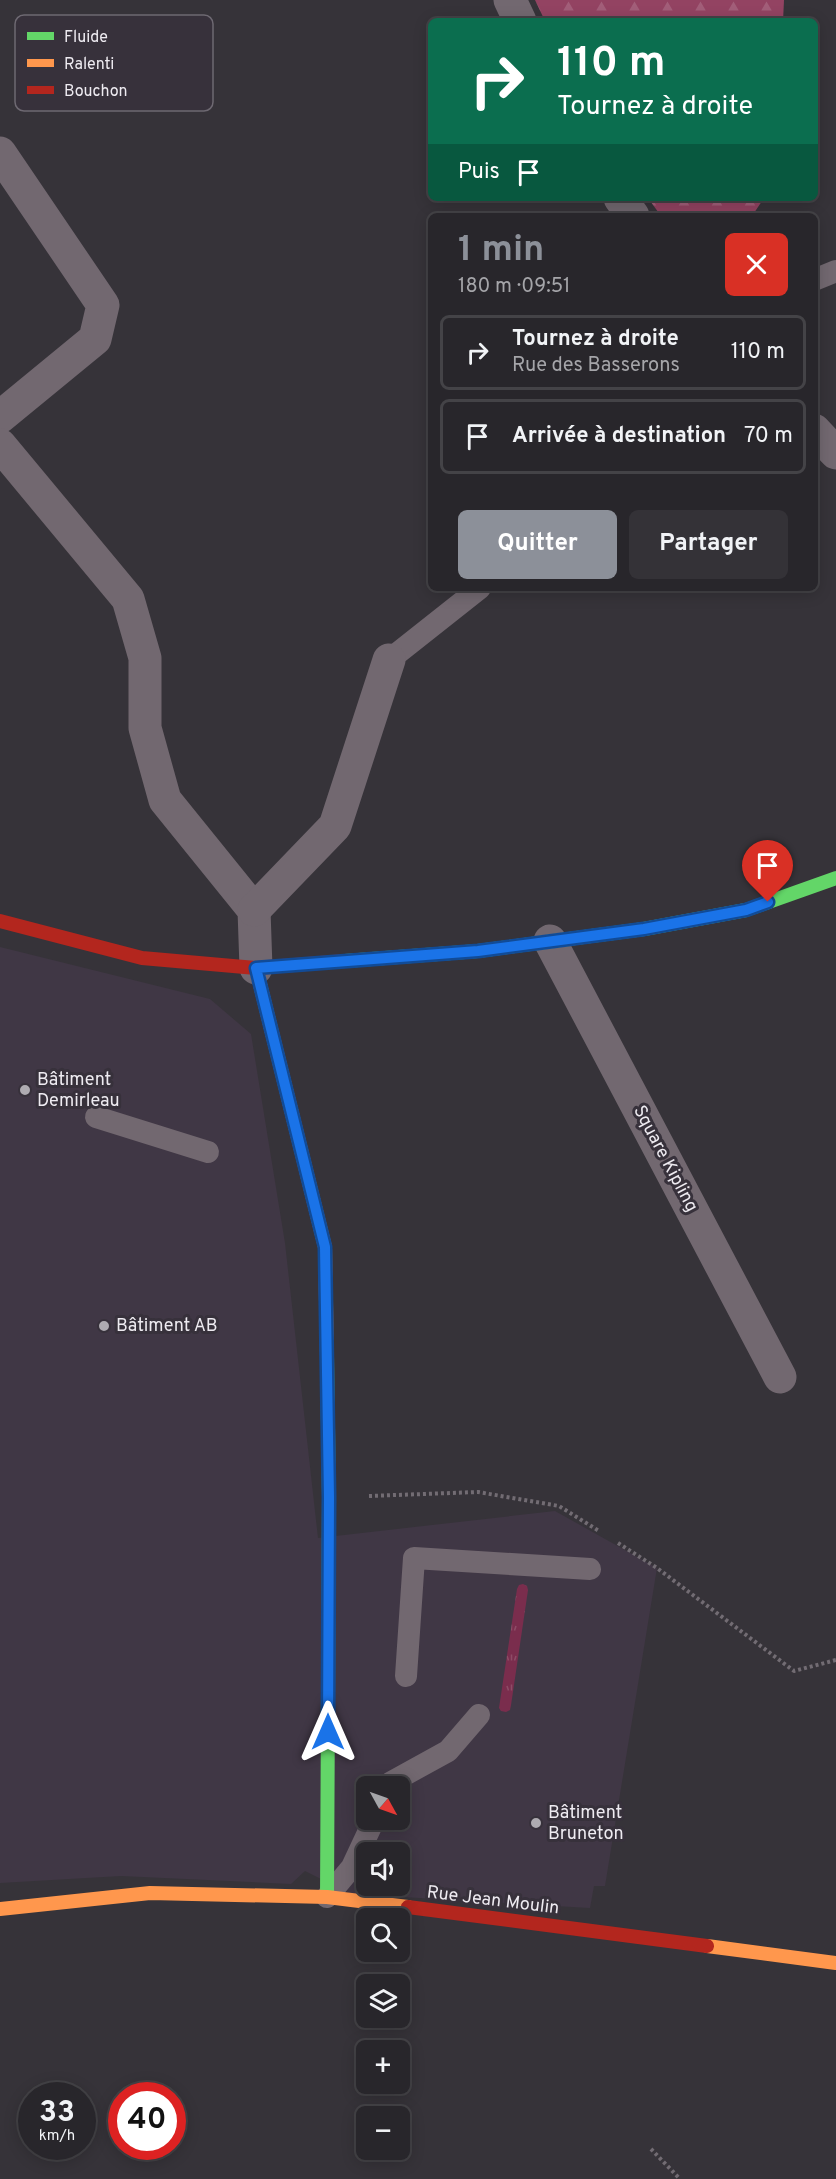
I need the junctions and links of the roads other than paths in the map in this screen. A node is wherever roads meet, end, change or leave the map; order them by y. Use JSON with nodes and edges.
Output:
{"nodes":[{"id":1,"x":510,"y":0,"type":"edge"},
{"id":2,"x":519,"y":18,"type":"edge"},
{"id":3,"x":0,"y":153,"type":"edge"},
{"id":4,"x":836,"y":271,"type":"edge"},
{"id":5,"x":818,"y":278,"type":"edge"},
{"id":6,"x":0,"y":417,"type":"edge"},
{"id":7,"x":818,"y":434,"type":"edge"},
{"id":8,"x":0,"y":445,"type":"edge"},
{"id":9,"x":836,"y":453,"type":"edge"},
{"id":10,"x":476,"y":591,"type":"edge"},
{"id":11,"x":389,"y":660,"type":"joint"},
{"id":12,"x":836,"y":878,"type":"edge"},
{"id":13,"x":254,"y":910,"type":"junction"},
{"id":14,"x":0,"y":921,"type":"edge"},
{"id":15,"x":550,"y":941,"type":"junction"},
{"id":16,"x":256,"y":968,"type":"junction"},
{"id":17,"x":96,"y":1117,"type":"dead end"},
{"id":18,"x":208,"y":1152,"type":"dead end"},
{"id":19,"x":780,"y":1377,"type":"dead end"},
{"id":20,"x":590,"y":1569,"type":"dead end"},
{"id":21,"x":405,"y":1676,"type":"dead end"},
{"id":22,"x":479,"y":1715,"type":"dead end"},
{"id":23,"x":403,"y":1776,"type":"edge"},
{"id":24,"x":369,"y":1830,"type":"edge"},
{"id":25,"x":327,"y":1897,"type":"junction"},
{"id":26,"x":0,"y":1909,"type":"edge"},
{"id":27,"x":836,"y":1963,"type":"edge"}],
"edges":[{"from":1,"to":2,"type":"street"},
{"from":3,"to":6,"type":"street"},
{"from":4,"to":5,"type":"lane"},
{"from":7,"to":9,"type":"street"},
{"from":8,"to":13,"type":"street"},
{"from":10,"to":11,"type":"lane"},
{"from":11,"to":13,"type":"street"},
{"from":12,"to":15,"type":"street"},
{"from":13,"to":16,"type":"street"},
{"from":14,"to":16,"type":"street"},
{"from":15,"to":16,"type":"street"},
{"from":15,"to":19,"type":"street","name":"Square Kipling"},
{"from":16,"to":25,"type":"street"},
{"from":17,"to":18,"type":"lane"},
{"from":20,"to":21,"type":"lane"},
{"from":22,"to":23,"type":"lane"},
{"from":24,"to":25,"type":"lane"},
{"from":25,"to":26,"type":"street","name":"Rue Jean Moulin"},
{"from":25,"to":27,"type":"street","name":"Rue Jean Moulin"}]}
